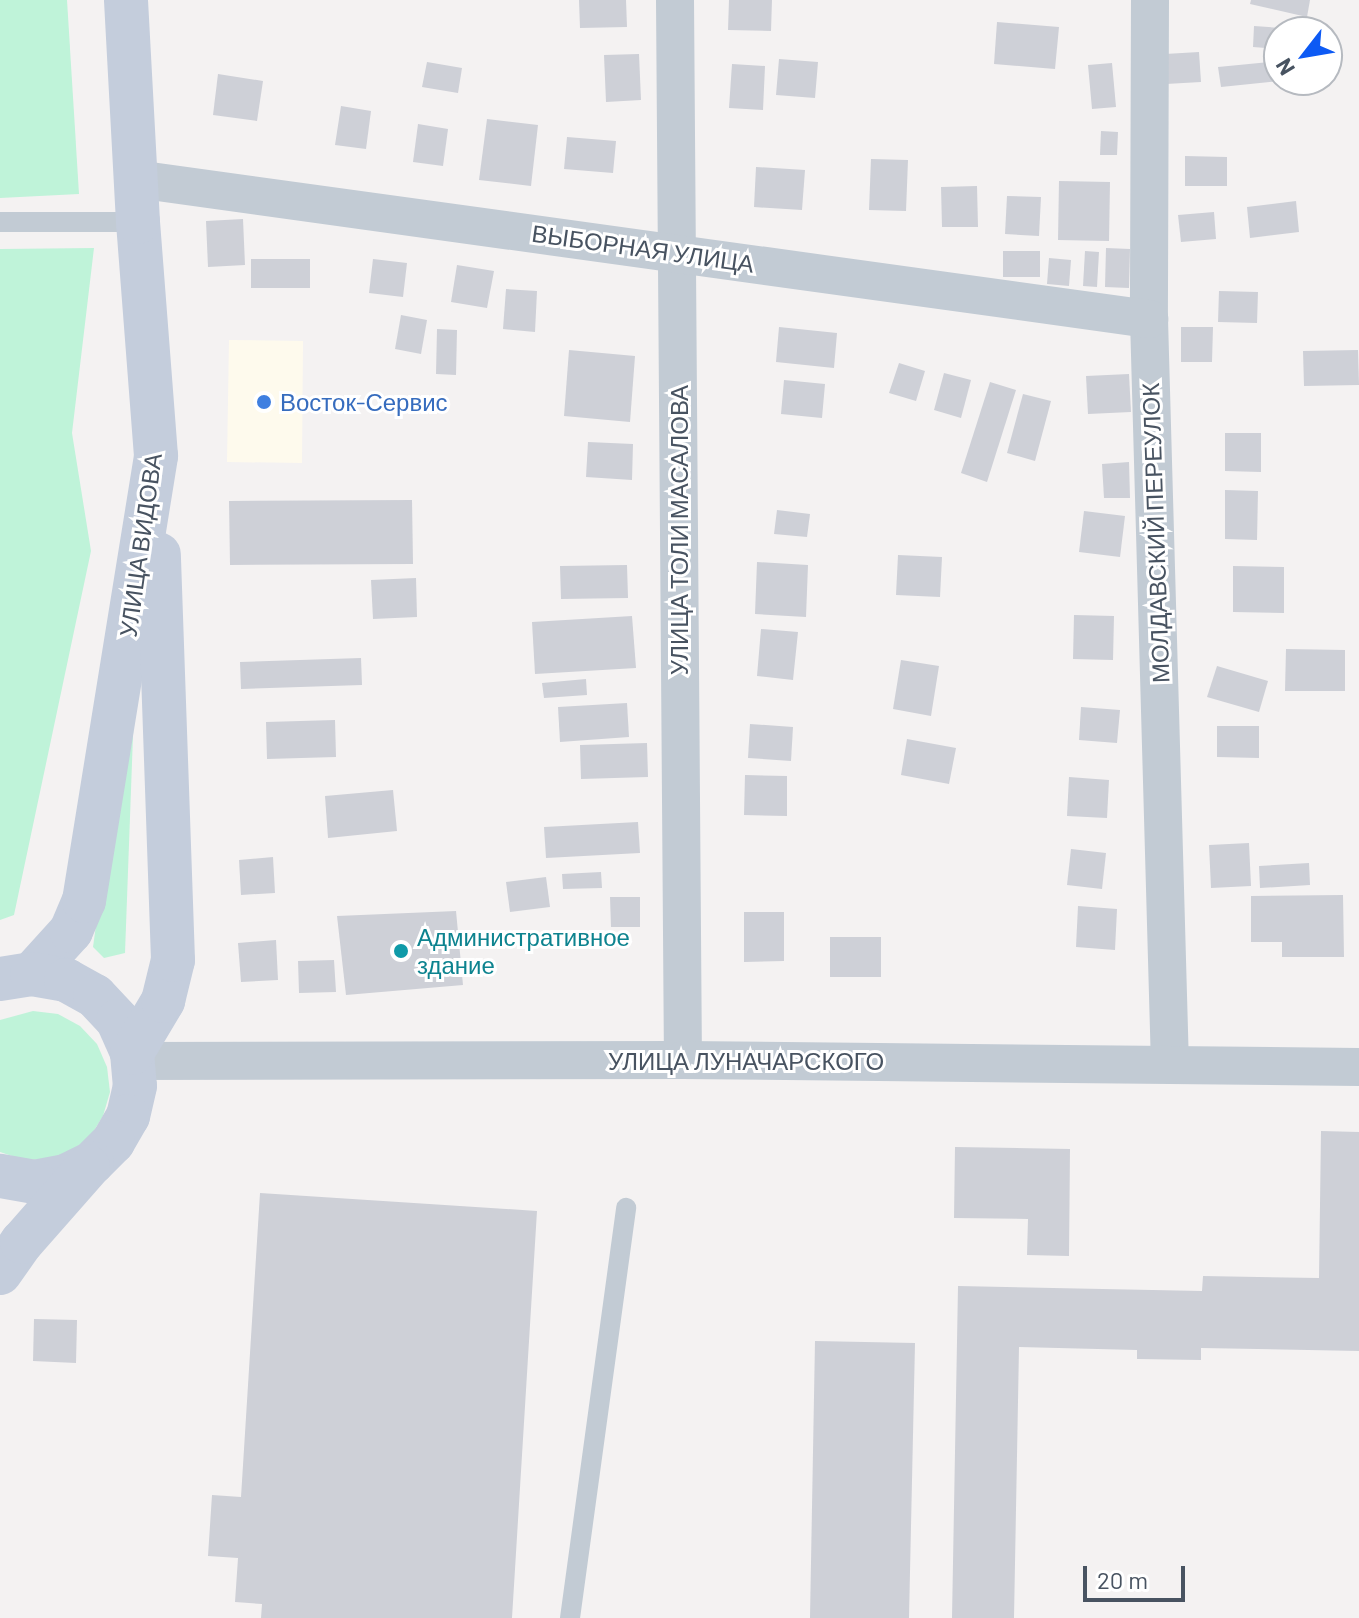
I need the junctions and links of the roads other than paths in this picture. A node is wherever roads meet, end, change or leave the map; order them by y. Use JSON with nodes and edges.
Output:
{"nodes":[{"id":1,"x":126,"y":0,"type":"edge"},
{"id":2,"x":675,"y":0,"type":"edge"},
{"id":3,"x":1150,"y":0,"type":"edge"},
{"id":4,"x":136,"y":179,"type":"junction"},
{"id":5,"x":0,"y":222,"type":"edge"},
{"id":6,"x":138,"y":222,"type":"junction"},
{"id":7,"x":677,"y":252,"type":"junction"},
{"id":8,"x":1149,"y":319,"type":"junction"},
{"id":9,"x":156,"y":456,"type":"junction"},
{"id":10,"x":16,"y":976,"type":"edge"},
{"id":11,"x":132,"y":1057,"type":"junction"},
{"id":12,"x":683,"y":1060,"type":"junction"},
{"id":13,"x":1170,"y":1065,"type":"junction"},
{"id":14,"x":1359,"y":1067,"type":"edge"},
{"id":15,"x":92,"y":1163,"type":"junction"},
{"id":16,"x":0,"y":1176,"type":"edge"},
{"id":17,"x":626,"y":1208,"type":"dead end"},
{"id":18,"x":0,"y":1273,"type":"edge"},
{"id":19,"x":570,"y":1618,"type":"edge"}],
"edges":[{"from":1,"to":4,"type":"street","name":"УЛИЦА ВИДОВА"},
{"from":2,"to":7,"type":"street","name":"УЛИЦА ТОЛИ МАСАЛОВА"},
{"from":3,"to":8,"type":"street","name":"МОЛДАВСКИЙ ПЕРЕУЛОК"},
{"from":4,"to":6,"type":"street","name":"УЛИЦА ВИДОВА"},
{"from":4,"to":7,"type":"street","name":"ВЫБОРНАЯ УЛИЦА"},
{"from":5,"to":6,"type":"lane"},
{"from":6,"to":9,"type":"street","name":"УЛИЦА ВИДОВА"},
{"from":7,"to":8,"type":"street","name":"ВЫБОРНАЯ УЛИЦА"},
{"from":7,"to":12,"type":"street","name":"УЛИЦА ТОЛИ МАСАЛОВА"},
{"from":8,"to":13,"type":"street","name":"МОЛДАВСКИЙ ПЕРЕУЛОК"},
{"from":9,"to":10,"type":"street","name":"УЛИЦА ВИДОВА"},
{"from":9,"to":11,"type":"street"},
{"from":10,"to":11,"type":"street"},
{"from":11,"to":12,"type":"street","name":"УЛИЦА ЛУНАЧАРСКОГО"},
{"from":11,"to":15,"type":"street"},
{"from":12,"to":13,"type":"street","name":"УЛИЦА ЛУНАЧАРСКОГО"},
{"from":13,"to":14,"type":"street","name":"УЛИЦА ЛУНАЧАРСКОГО"},
{"from":15,"to":16,"type":"street"},
{"from":15,"to":18,"type":"street"},
{"from":17,"to":19,"type":"lane"}]}
